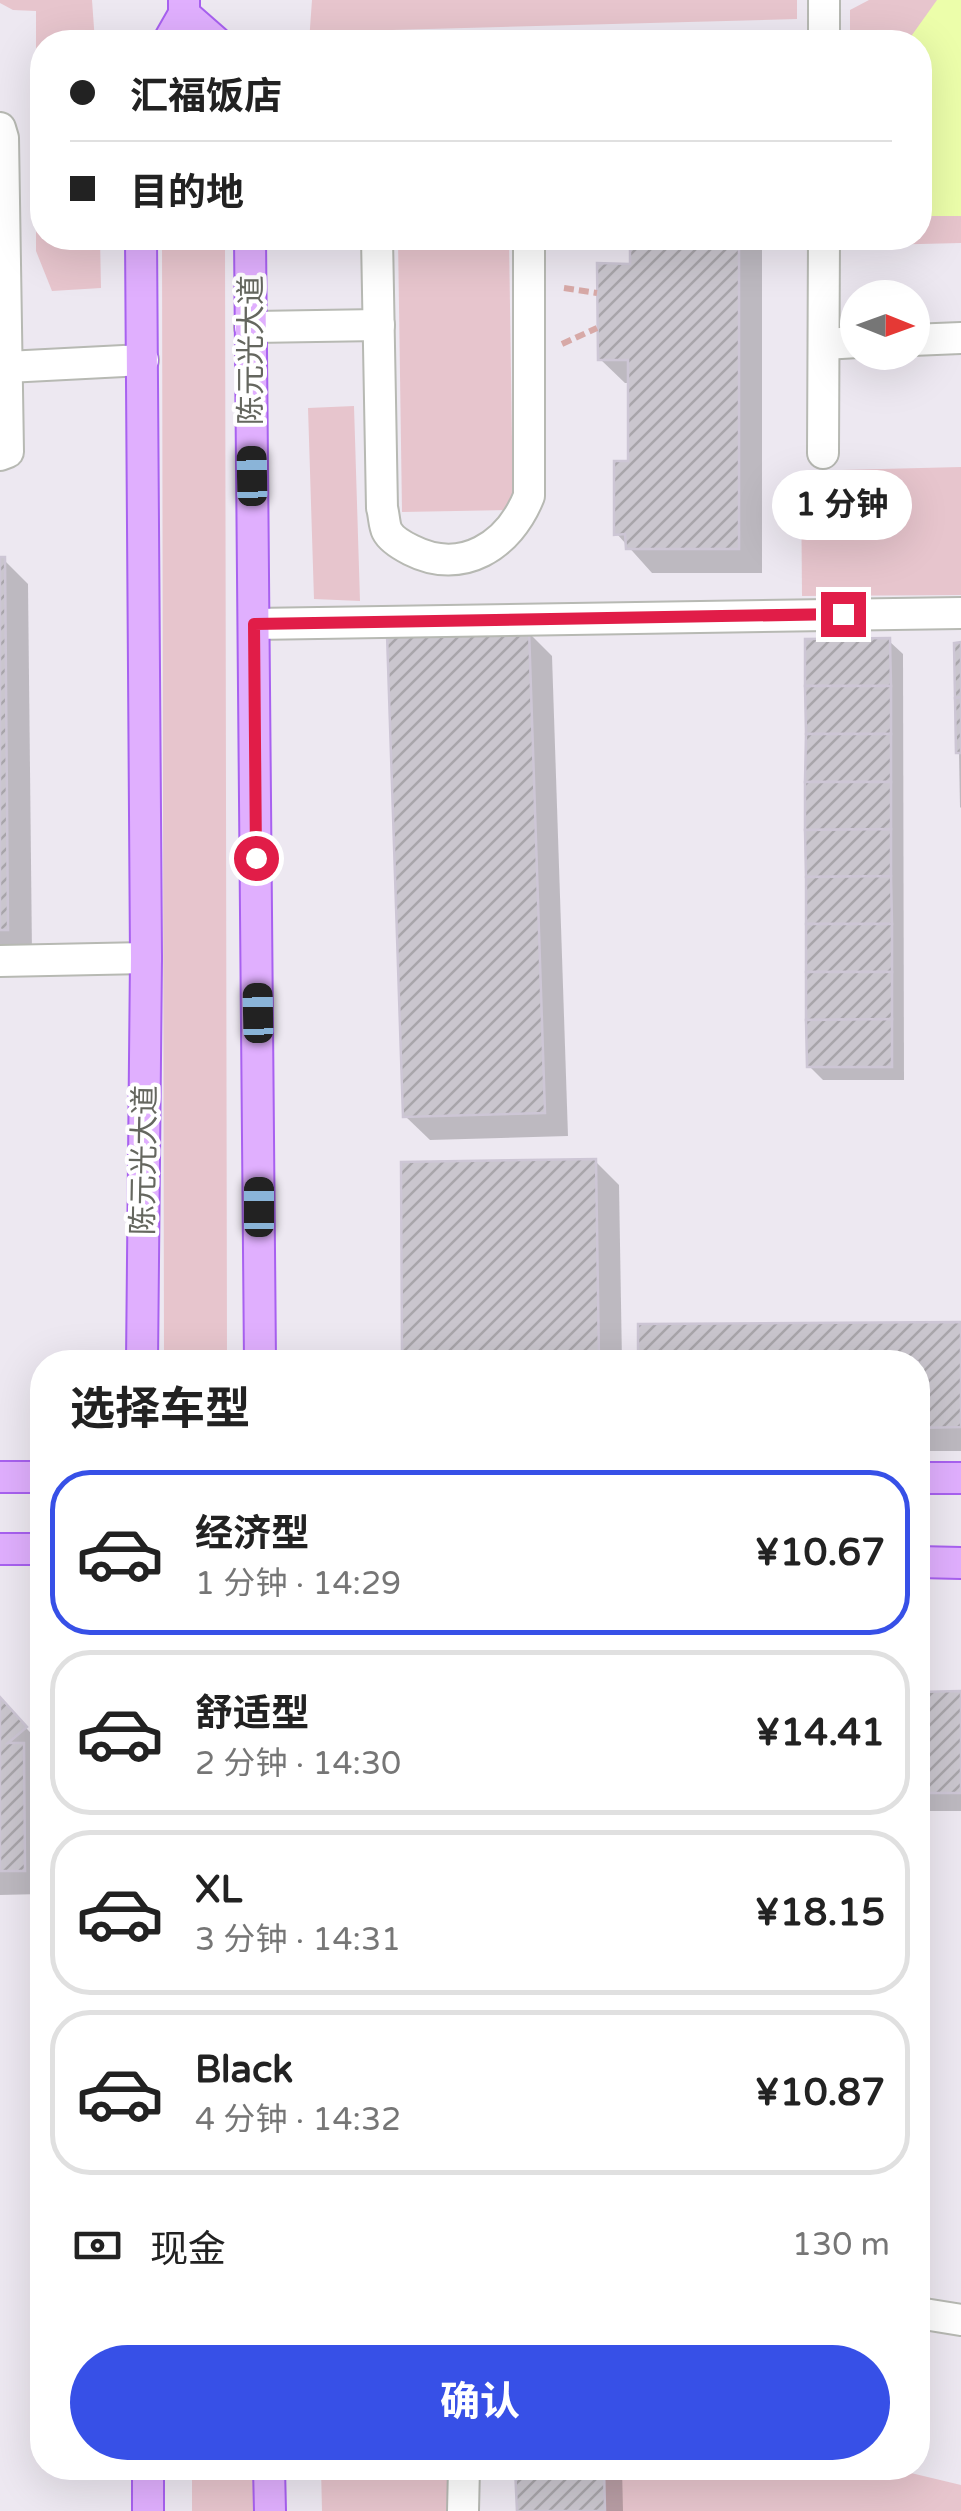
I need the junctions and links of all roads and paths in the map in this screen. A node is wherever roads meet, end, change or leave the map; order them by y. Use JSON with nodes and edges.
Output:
{"nodes":[{"id":1,"x":824,"y":0,"type":"edge"},
{"id":2,"x":184,"y":7,"type":"edge"},
{"id":3,"x":173,"y":30,"type":"edge"},
{"id":4,"x":205,"y":30,"type":"edge"},
{"id":5,"x":824,"y":30,"type":"edge"},
{"id":6,"x":0,"y":128,"type":"edge"},
{"id":7,"x":141,"y":250,"type":"edge"},
{"id":8,"x":250,"y":250,"type":"edge"},
{"id":9,"x":378,"y":250,"type":"edge"},
{"id":10,"x":528,"y":250,"type":"edge"},
{"id":11,"x":824,"y":250,"type":"edge"},
{"id":12,"x":3,"y":294,"type":"edge"},
{"id":13,"x":379,"y":325,"type":"junction"},
{"id":14,"x":250,"y":326,"type":"junction"},
{"id":15,"x":961,"y":338,"type":"edge"},
{"id":16,"x":930,"y":339,"type":"edge"},
{"id":17,"x":840,"y":343,"type":"edge"},
{"id":18,"x":824,"y":344,"type":"junction"},
{"id":19,"x":142,"y":360,"type":"junction"},
{"id":20,"x":7,"y":367,"type":"junction"},
{"id":21,"x":823,"y":453,"type":"dead end"},
{"id":22,"x":0,"y":455,"type":"edge"},
{"id":23,"x":961,"y":612,"type":"edge"},
{"id":24,"x":254,"y":624,"type":"junction"},
{"id":25,"x":146,"y":958,"type":"junction"},
{"id":26,"x":0,"y":961,"type":"edge"},
{"id":27,"x":142,"y":1350,"type":"edge"},
{"id":28,"x":260,"y":1350,"type":"edge"},
{"id":29,"x":0,"y":1477,"type":"edge"},
{"id":30,"x":30,"y":1477,"type":"edge"},
{"id":31,"x":930,"y":1478,"type":"edge"},
{"id":32,"x":961,"y":1478,"type":"edge"},
{"id":33,"x":0,"y":1549,"type":"edge"},
{"id":34,"x":30,"y":1549,"type":"edge"},
{"id":35,"x":930,"y":1562,"type":"edge"},
{"id":36,"x":961,"y":1563,"type":"edge"},
{"id":37,"x":930,"y":2316,"type":"edge"},
{"id":38,"x":961,"y":2320,"type":"edge"},
{"id":39,"x":148,"y":2480,"type":"edge"},
{"id":40,"x":269,"y":2480,"type":"edge"},
{"id":41,"x":464,"y":2480,"type":"edge"},
{"id":42,"x":148,"y":2511,"type":"edge"},
{"id":43,"x":270,"y":2511,"type":"edge"},
{"id":44,"x":464,"y":2511,"type":"edge"}],
"edges":[{"from":1,"to":5,"type":"street"},
{"from":2,"to":3,"type":"main road"},
{"from":2,"to":4,"type":"main road"},
{"from":6,"to":12,"type":"street"},
{"from":7,"to":19,"type":"main road","name":"陈元光大道"},
{"from":8,"to":14,"type":"main road","name":"陈元光大道"},
{"from":9,"to":13,"type":"street"},
{"from":10,"to":13,"type":"street"},
{"from":11,"to":18,"type":"street"},
{"from":12,"to":20,"type":"street"},
{"from":13,"to":14,"type":"street"},
{"from":14,"to":24,"type":"main road","name":"陈元光大道"},
{"from":15,"to":16,"type":"street"},
{"from":17,"to":18,"type":"street"},
{"from":18,"to":21,"type":"street"},
{"from":19,"to":20,"type":"street"},
{"from":19,"to":25,"type":"main road","name":"陈元光大道"},
{"from":20,"to":22,"type":"street"},
{"from":23,"to":24,"type":"street"},
{"from":24,"to":28,"type":"main road","name":"陈元光大道"},
{"from":25,"to":26,"type":"street"},
{"from":25,"to":27,"type":"main road","name":"陈元光大道"},
{"from":29,"to":30,"type":"main road"},
{"from":31,"to":32,"type":"main road"},
{"from":33,"to":34,"type":"main road"},
{"from":35,"to":36,"type":"main road"},
{"from":37,"to":38,"type":"street"},
{"from":39,"to":42,"type":"main road"},
{"from":40,"to":43,"type":"main road"},
{"from":41,"to":44,"type":"street"}]}
